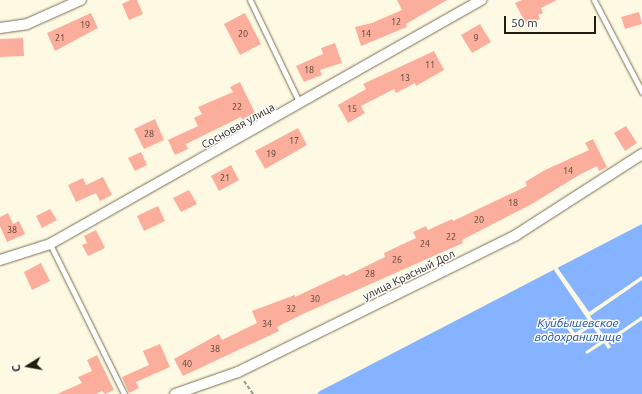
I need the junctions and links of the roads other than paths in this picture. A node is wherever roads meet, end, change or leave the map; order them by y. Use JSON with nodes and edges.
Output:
{"nodes":[{"id":1,"x":81,"y":0,"type":"edge"},
{"id":2,"x":250,"y":0,"type":"edge"},
{"id":3,"x":482,"y":0,"type":"edge"},
{"id":4,"x":594,"y":0,"type":"edge"},
{"id":5,"x":0,"y":28,"type":"edge"},
{"id":6,"x":642,"y":92,"type":"edge"},
{"id":7,"x":300,"y":105,"type":"junction"},
{"id":8,"x":642,"y":154,"type":"edge"},
{"id":9,"x":50,"y":244,"type":"junction"},
{"id":10,"x":0,"y":260,"type":"edge"},
{"id":11,"x":124,"y":394,"type":"edge"},
{"id":12,"x":175,"y":394,"type":"edge"}],
"edges":[{"from":1,"to":5,"type":"street"},
{"from":2,"to":7,"type":"lane"},
{"from":3,"to":7,"type":"street","name":"Сосновая улица"},
{"from":4,"to":6,"type":"lane"},
{"from":7,"to":9,"type":"street","name":"Сосновая улица"},
{"from":8,"to":12,"type":"street","name":"улица Красный Дол"},
{"from":9,"to":10,"type":"street","name":"Сосновая улица"},
{"from":9,"to":11,"type":"lane"}]}
